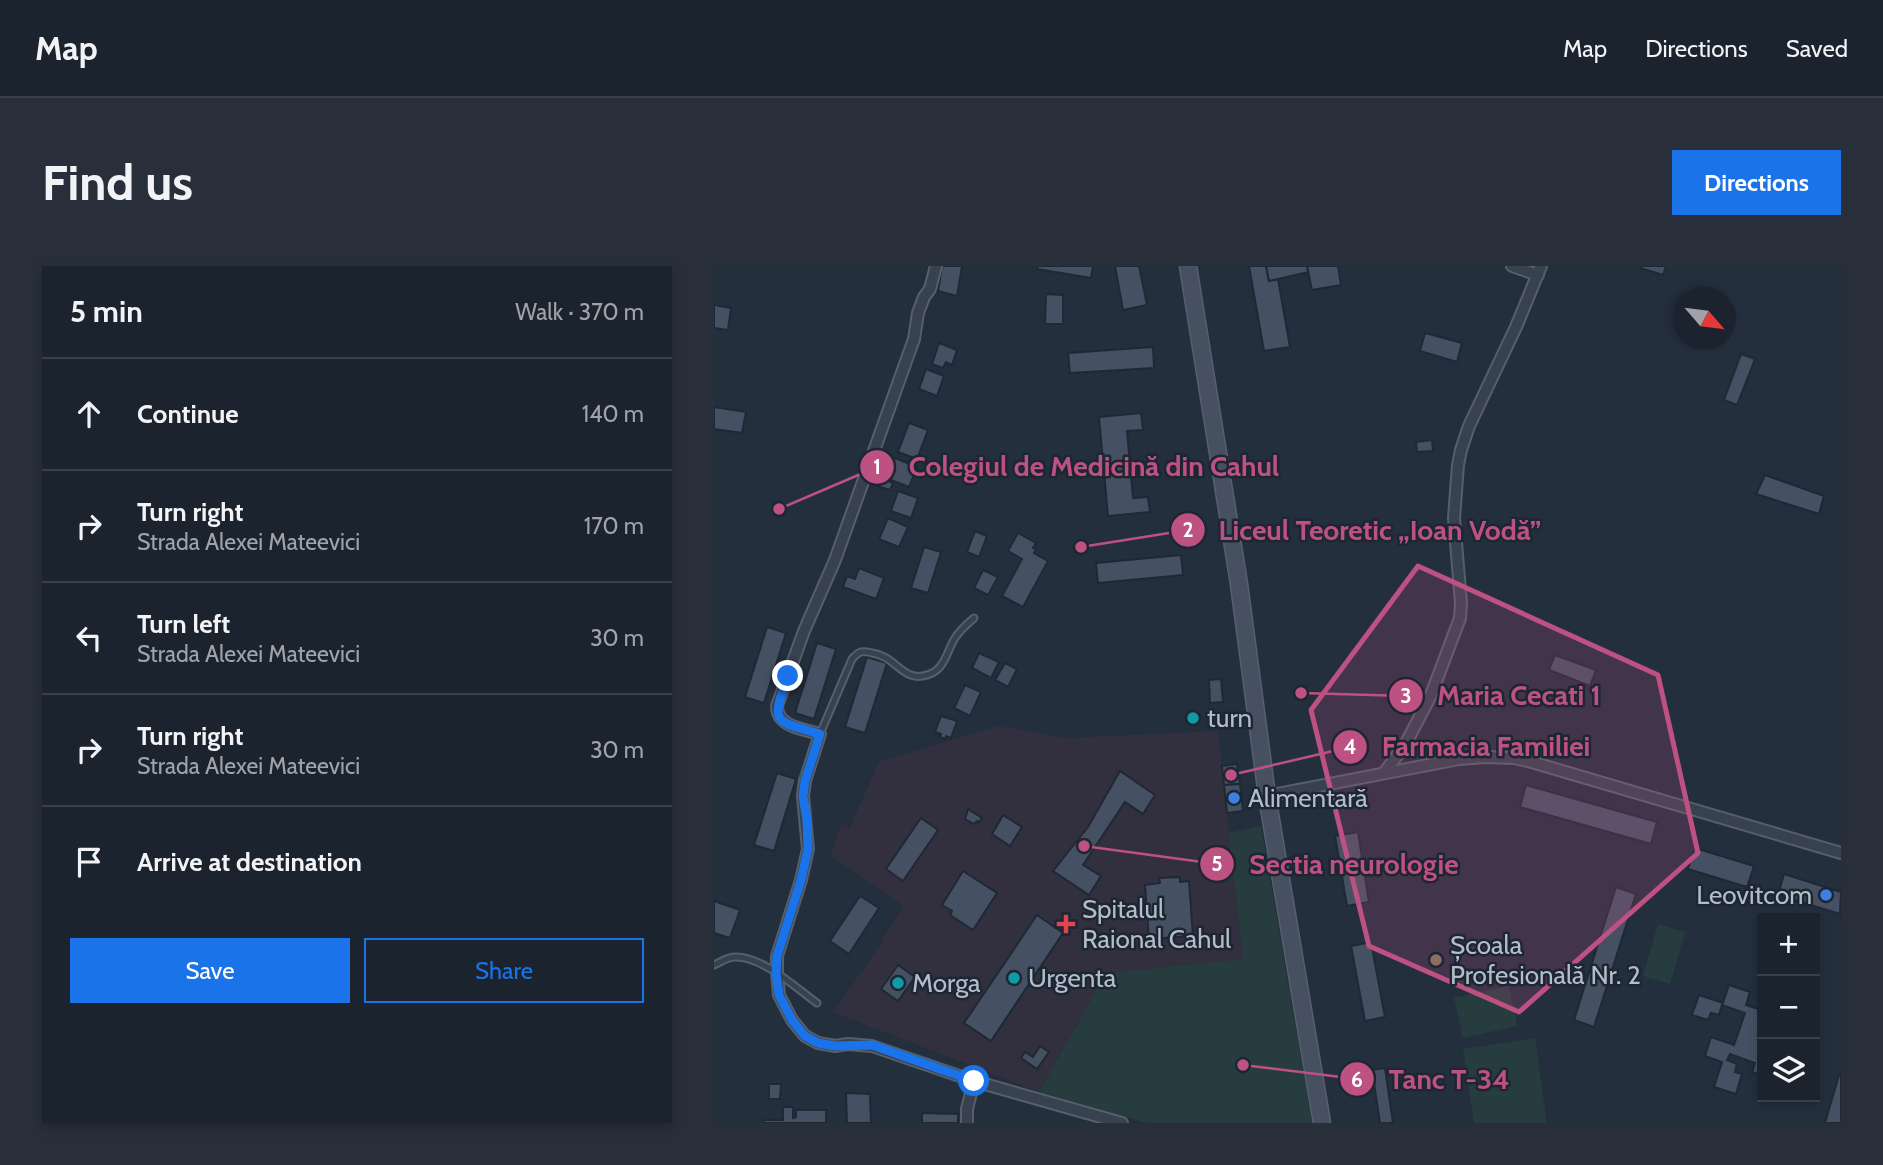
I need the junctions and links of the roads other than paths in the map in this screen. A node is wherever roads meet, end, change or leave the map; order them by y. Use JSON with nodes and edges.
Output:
{"nodes":[{"id":1,"x":936,"y":266,"type":"edge"},
{"id":2,"x":1188,"y":266,"type":"edge"},
{"id":3,"x":1513,"y":266,"type":"edge"},
{"id":4,"x":1540,"y":270,"type":"edge"},
{"id":5,"x":974,"y":618,"type":"dead end"},
{"id":6,"x":820,"y":734,"type":"junction"},
{"id":7,"x":1384,"y":773,"type":"junction"},
{"id":8,"x":1267,"y":796,"type":"junction"},
{"id":9,"x":1841,"y":853,"type":"edge"},
{"id":10,"x":714,"y":964,"type":"edge"},
{"id":11,"x":776,"y":973,"type":"junction"},
{"id":12,"x":817,"y":1003,"type":"dead end"},
{"id":13,"x":974,"y":1081,"type":"junction"},
{"id":14,"x":967,"y":1123,"type":"edge"},
{"id":15,"x":1122,"y":1123,"type":"edge"},
{"id":16,"x":1322,"y":1123,"type":"edge"}],
"edges":[{"from":1,"to":6,"type":"street"},
{"from":2,"to":8,"type":"main road"},
{"from":3,"to":4,"type":"street"},
{"from":4,"to":7,"type":"street"},
{"from":5,"to":6,"type":"lane"},
{"from":6,"to":11,"type":"street"},
{"from":7,"to":8,"type":"street"},
{"from":7,"to":9,"type":"street"},
{"from":8,"to":16,"type":"main road"},
{"from":10,"to":11,"type":"lane"},
{"from":11,"to":12,"type":"lane"},
{"from":11,"to":13,"type":"street"},
{"from":13,"to":14,"type":"street"},
{"from":13,"to":15,"type":"street"}]}
